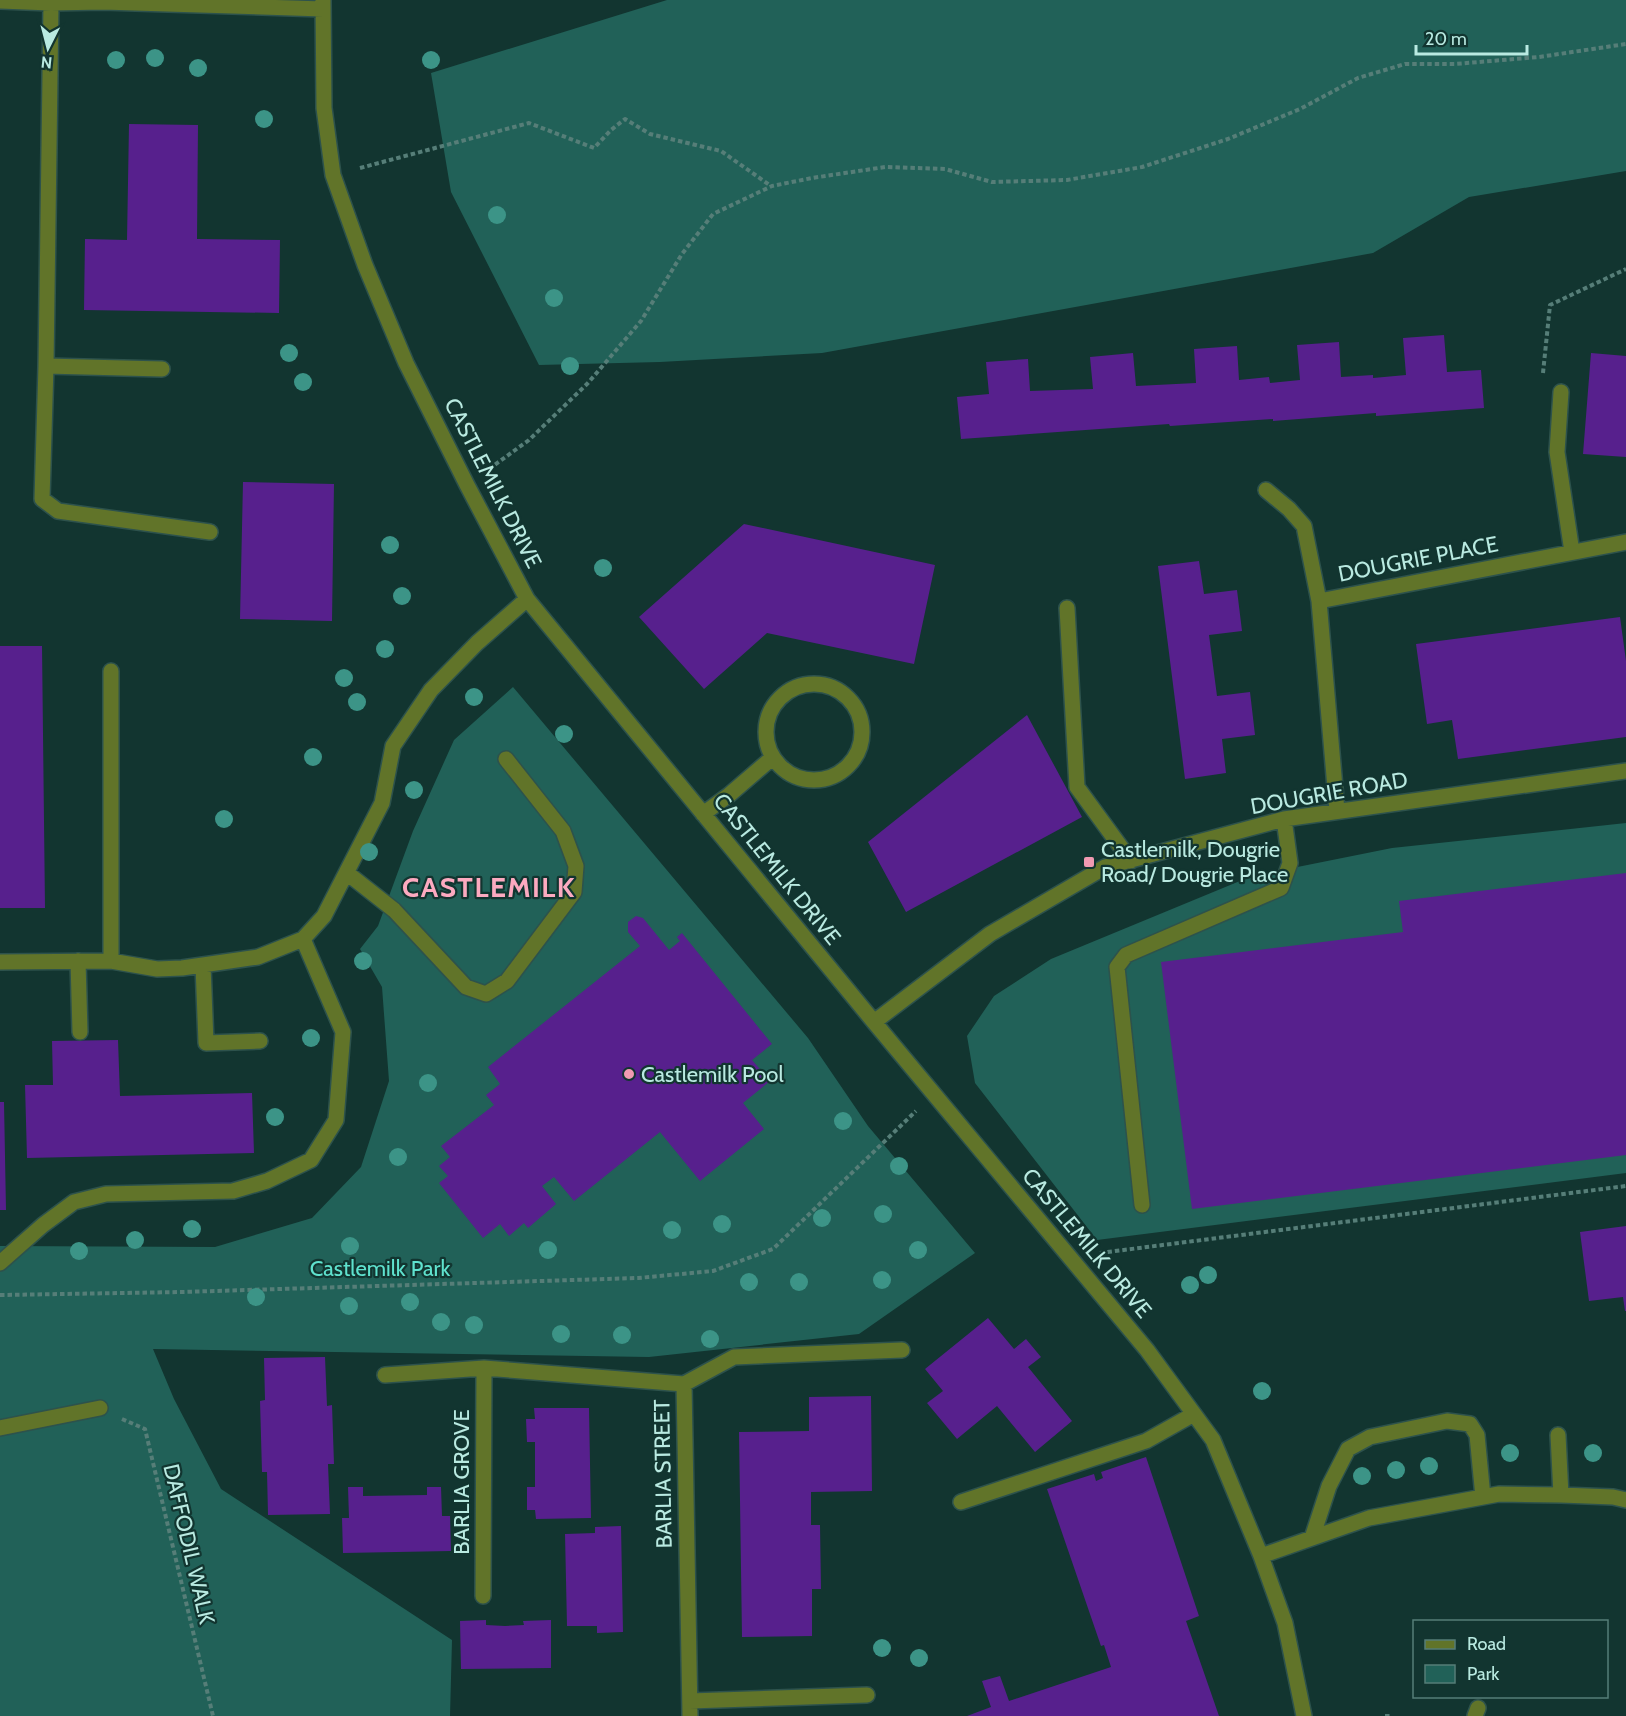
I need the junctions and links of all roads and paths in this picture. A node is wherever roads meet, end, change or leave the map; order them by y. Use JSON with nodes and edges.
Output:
{"nodes":[{"id":1,"x":0,"y":1,"type":"edge"},
{"id":2,"x":51,"y":3,"type":"junction"},
{"id":3,"x":323,"y":4,"type":"edge"},
{"id":4,"x":1626,"y":44,"type":"edge"},
{"id":5,"x":333,"y":175,"type":"junction"},
{"id":6,"x":772,"y":186,"type":"junction"},
{"id":7,"x":46,"y":366,"type":"junction"},
{"id":8,"x":162,"y":369,"type":"dead end"},
{"id":9,"x":1561,"y":392,"type":"dead end"},
{"id":10,"x":467,"y":485,"type":"junction"},
{"id":11,"x":1266,"y":490,"type":"dead end"},
{"id":12,"x":210,"y":532,"type":"dead end"},
{"id":13,"x":1626,"y":542,"type":"edge"},
{"id":14,"x":1572,"y":552,"type":"junction"},
{"id":15,"x":527,"y":599,"type":"junction"},
{"id":16,"x":1319,"y":601,"type":"junction"},
{"id":17,"x":1066,"y":608,"type":"dead end"},
{"id":18,"x":111,"y":671,"type":"dead end"},
{"id":19,"x":772,"y":758,"type":"junction"},
{"id":20,"x":506,"y":759,"type":"dead end"},
{"id":21,"x":1623,"y":774,"type":"edge"},
{"id":22,"x":1337,"y":811,"type":"junction"},
{"id":23,"x":703,"y":814,"type":"junction"},
{"id":24,"x":1284,"y":819,"type":"junction"},
{"id":25,"x":1131,"y":861,"type":"junction"},
{"id":26,"x":347,"y":873,"type":"junction"},
{"id":27,"x":303,"y":939,"type":"junction"},
{"id":28,"x":78,"y":961,"type":"junction"},
{"id":29,"x":111,"y":961,"type":"junction"},
{"id":30,"x":0,"y":962,"type":"edge"},
{"id":31,"x":203,"y":965,"type":"junction"},
{"id":32,"x":874,"y":1022,"type":"junction"},
{"id":33,"x":80,"y":1032,"type":"dead end"},
{"id":34,"x":260,"y":1041,"type":"dead end"},
{"id":35,"x":933,"y":1094,"type":"junction"},
{"id":36,"x":1626,"y":1186,"type":"edge"},
{"id":37,"x":1142,"y":1205,"type":"dead end"},
{"id":38,"x":1070,"y":1257,"type":"junction"},
{"id":39,"x":0,"y":1263,"type":"edge"},
{"id":40,"x":0,"y":1295,"type":"edge"},
{"id":41,"x":902,"y":1350,"type":"dead end"},
{"id":42,"x":484,"y":1368,"type":"junction"},
{"id":43,"x":385,"y":1375,"type":"dead end"},
{"id":44,"x":684,"y":1384,"type":"junction"},
{"id":45,"x":100,"y":1408,"type":"joint"},
{"id":46,"x":1194,"y":1414,"type":"junction"},
{"id":47,"x":0,"y":1428,"type":"edge"},
{"id":48,"x":1558,"y":1435,"type":"dead end"},
{"id":49,"x":1561,"y":1495,"type":"junction"},
{"id":50,"x":1483,"y":1497,"type":"junction"},
{"id":51,"x":1626,"y":1500,"type":"edge"},
{"id":52,"x":961,"y":1502,"type":"dead end"},
{"id":53,"x":1312,"y":1538,"type":"junction"},
{"id":54,"x":1261,"y":1556,"type":"junction"},
{"id":55,"x":483,"y":1596,"type":"dead end"},
{"id":56,"x":867,"y":1695,"type":"dead end"},
{"id":57,"x":690,"y":1708,"type":"edge"},
{"id":58,"x":213,"y":1716,"type":"edge"},
{"id":59,"x":1304,"y":1716,"type":"edge"},
{"id":60,"x":1386,"y":1716,"type":"edge"},
{"id":61,"x":1392,"y":1716,"type":"edge"}],
"edges":[{"from":1,"to":2,"type":"street"},
{"from":2,"to":3,"type":"street"},
{"from":2,"to":7,"type":"street"},
{"from":3,"to":5,"type":"street","name":"CASTLEMILK DRIVE"},
{"from":4,"to":6,"type":"path"},
{"from":5,"to":6,"type":"path"},
{"from":5,"to":10,"type":"street","name":"CASTLEMILK DRIVE"},
{"from":6,"to":10,"type":"path"},
{"from":7,"to":8,"type":"street"},
{"from":7,"to":12,"type":"street"},
{"from":9,"to":14,"type":"street"},
{"from":10,"to":15,"type":"street","name":"CASTLEMILK DRIVE"},
{"from":11,"to":16,"type":"street"},
{"from":13,"to":14,"type":"street","name":"DOUGRIE PLACE"},
{"from":14,"to":16,"type":"street","name":"DOUGRIE PLACE"},
{"from":15,"to":23,"type":"street","name":"CASTLEMILK DRIVE"},
{"from":15,"to":26,"type":"street"},
{"from":16,"to":22,"type":"street","name":"DOUGRIE PLACE"},
{"from":17,"to":25,"type":"street"},
{"from":18,"to":29,"type":"street"},
{"from":19,"to":19,"type":"street"},
{"from":19,"to":23,"type":"street"},
{"from":20,"to":26,"type":"street"},
{"from":21,"to":22,"type":"street","name":"DOUGRIE ROAD"},
{"from":22,"to":24,"type":"street","name":"DOUGRIE ROAD"},
{"from":23,"to":32,"type":"street","name":"CASTLEMILK DRIVE"},
{"from":24,"to":25,"type":"street","name":"DOUGRIE ROAD"},
{"from":24,"to":37,"type":"street"},
{"from":25,"to":32,"type":"street","name":"DOUGRIE ROAD"},
{"from":26,"to":27,"type":"street"},
{"from":27,"to":31,"type":"street"},
{"from":27,"to":39,"type":"street"},
{"from":28,"to":29,"type":"street"},
{"from":28,"to":30,"type":"street"},
{"from":28,"to":33,"type":"street"},
{"from":29,"to":31,"type":"street"},
{"from":31,"to":34,"type":"street"},
{"from":32,"to":35,"type":"street","name":"CASTLEMILK DRIVE"},
{"from":35,"to":38,"type":"street","name":"CASTLEMILK DRIVE"},
{"from":35,"to":40,"type":"path"},
{"from":36,"to":38,"type":"path"},
{"from":38,"to":46,"type":"street","name":"CASTLEMILK DRIVE"},
{"from":41,"to":44,"type":"street","name":"BARLIA STREET"},
{"from":42,"to":43,"type":"street"},
{"from":42,"to":44,"type":"street"},
{"from":42,"to":55,"type":"street","name":"BARLIA GROVE"},
{"from":44,"to":57,"type":"street","name":"BARLIA STREET"},
{"from":45,"to":47,"type":"street"},
{"from":45,"to":58,"type":"path","name":"DAFFODIL WALK"},
{"from":46,"to":52,"type":"street"},
{"from":46,"to":54,"type":"street","name":"CASTLEMILK DRIVE"},
{"from":48,"to":49,"type":"street"},
{"from":49,"to":50,"type":"street"},
{"from":49,"to":51,"type":"street"},
{"from":50,"to":53,"type":"street"},
{"from":50,"to":53,"type":"street"},
{"from":53,"to":54,"type":"street"},
{"from":54,"to":59,"type":"street","name":"CASTLEMILK DRIVE"},
{"from":56,"to":57,"type":"street"},
{"from":60,"to":61,"type":"path"}]}
